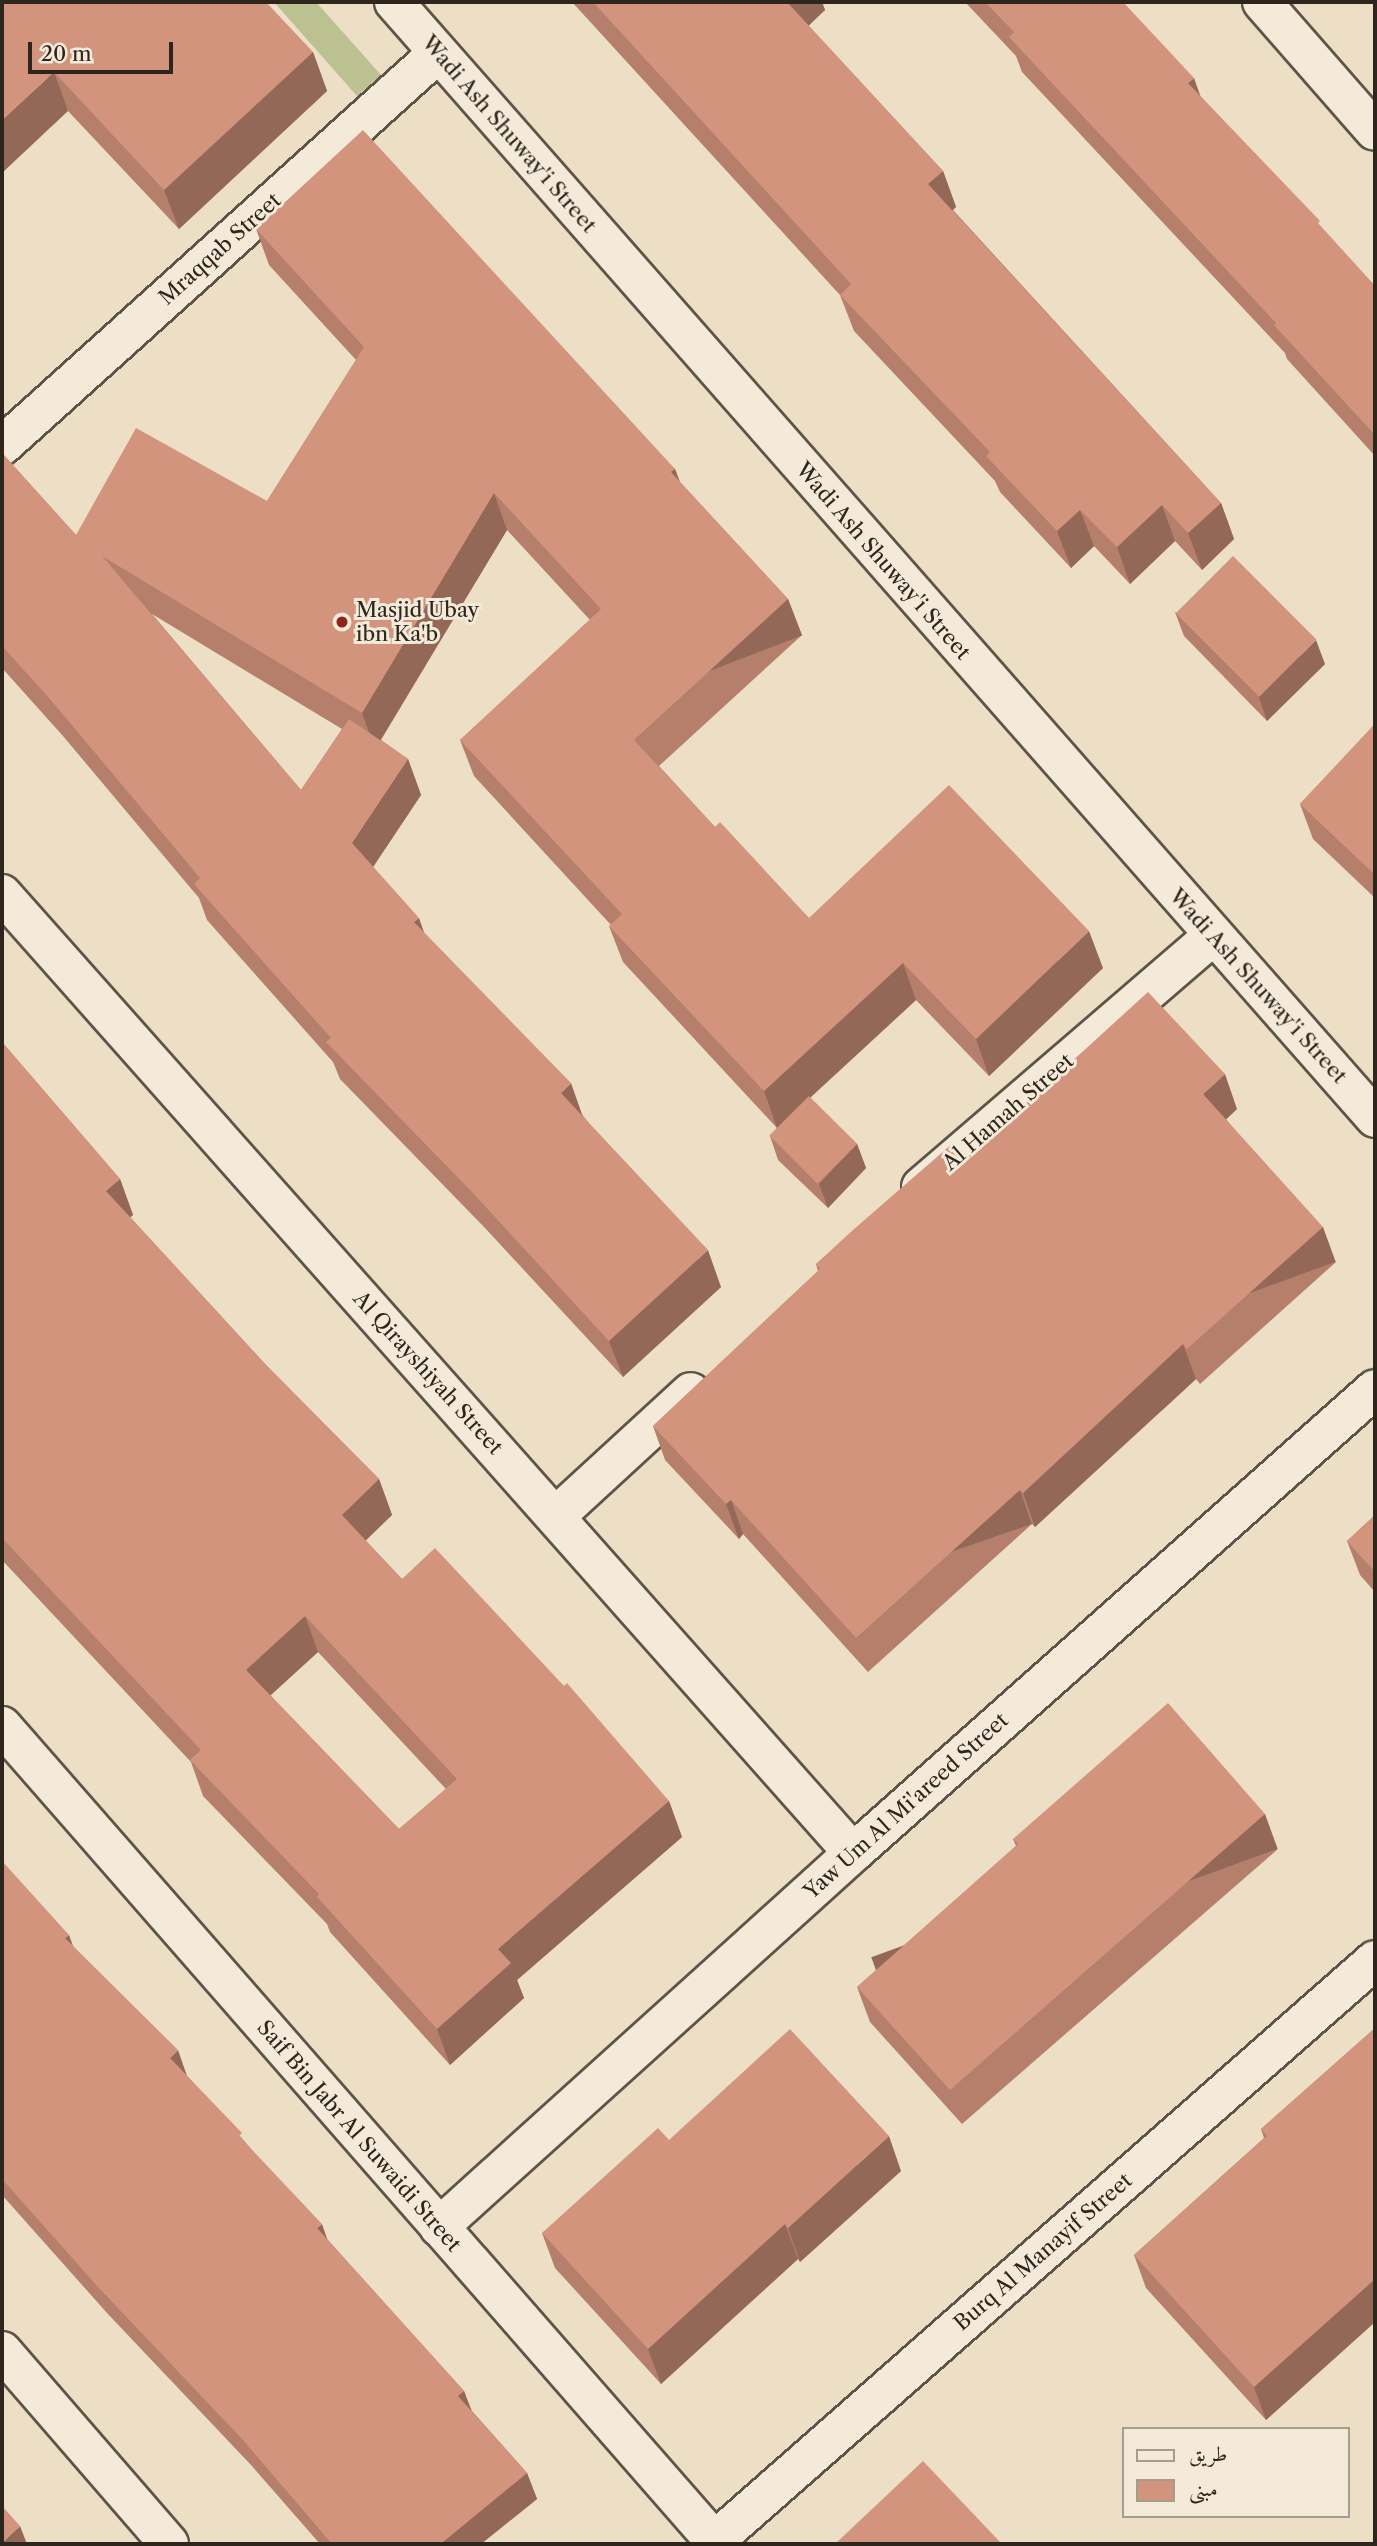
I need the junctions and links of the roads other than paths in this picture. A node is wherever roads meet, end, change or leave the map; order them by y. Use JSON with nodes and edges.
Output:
{"nodes":[{"id":1,"x":394,"y":2,"type":"edge"},
{"id":2,"x":1262,"y":2,"type":"edge"},
{"id":3,"x":438,"y":52,"type":"junction"},
{"id":4,"x":1375,"y":131,"type":"edge"},
{"id":5,"x":2,"y":446,"type":"edge"},
{"id":6,"x":2,"y":894,"type":"edge"},
{"id":7,"x":1213,"y":936,"type":"junction"},
{"id":8,"x":1375,"y":1118,"type":"edge"},
{"id":9,"x":891,"y":1213,"type":"edge"},
{"id":10,"x":718,"y":1367,"type":"edge"},
{"id":11,"x":1375,"y":1389,"type":"edge"},
{"id":12,"x":556,"y":1516,"type":"junction"},
{"id":13,"x":2,"y":1726,"type":"edge"},
{"id":14,"x":853,"y":1853,"type":"junction"},
{"id":15,"x":1375,"y":1960,"type":"edge"},
{"id":16,"x":439,"y":2227,"type":"junction"},
{"id":17,"x":2,"y":2351,"type":"edge"},
{"id":18,"x":714,"y":2543,"type":"edge"},
{"id":19,"x":169,"y":2544,"type":"edge"}],
"edges":[{"from":1,"to":3,"type":"street","name":"Wadi Ash Shuway'i Street"},
{"from":2,"to":4,"type":"street"},
{"from":3,"to":5,"type":"street","name":"Mraqqab Street"},
{"from":3,"to":7,"type":"street","name":"Wadi Ash Shuway'i Street"},
{"from":6,"to":12,"type":"street","name":"Al Qirayshiyah Street"},
{"from":7,"to":8,"type":"street","name":"Wadi Ash Shuway'i Street"},
{"from":7,"to":9,"type":"street","name":"Al Hamah Street"},
{"from":10,"to":12,"type":"street"},
{"from":11,"to":14,"type":"street","name":"Yaw Um Al Mi'areed Street"},
{"from":12,"to":14,"type":"street","name":"Al Qirayshiyah Street"},
{"from":13,"to":16,"type":"street","name":"Saif Bin Jabr Al Suwaidi Street"},
{"from":14,"to":16,"type":"street","name":"Yaw Um Al Mi'areed Street"},
{"from":15,"to":18,"type":"street","name":"Burq Al Manayif Street"},
{"from":16,"to":18,"type":"street","name":"Saif Bin Jabr Al Suwaidi Street"},
{"from":17,"to":19,"type":"street"}]}
